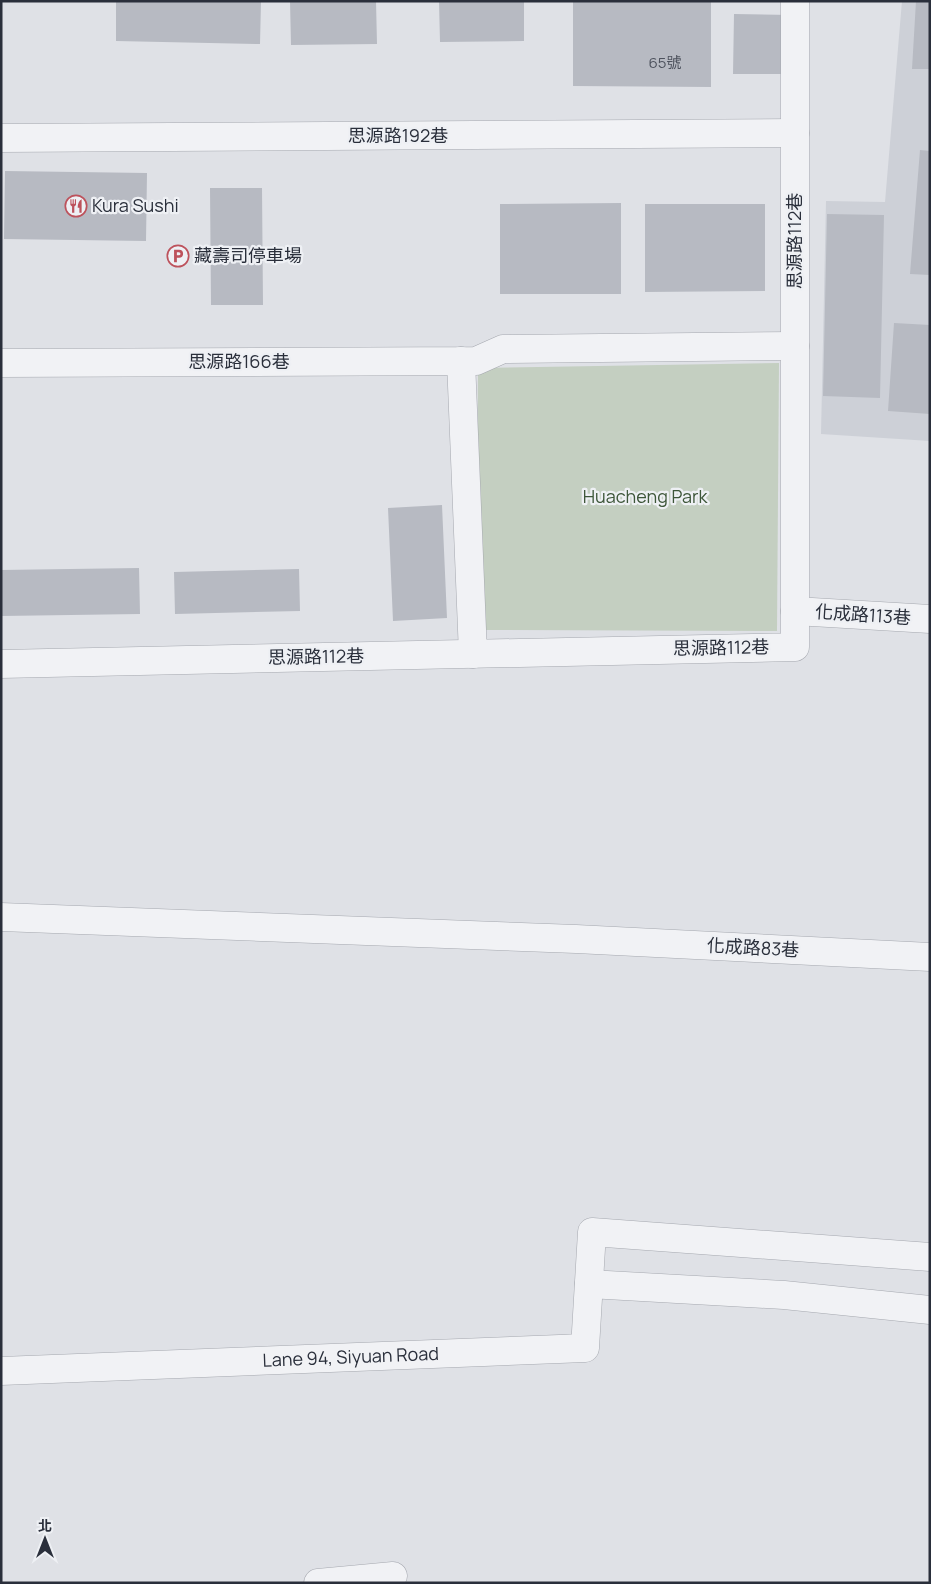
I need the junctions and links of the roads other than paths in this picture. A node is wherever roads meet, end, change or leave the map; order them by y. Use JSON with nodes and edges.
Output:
{"nodes":[{"id":1,"x":796,"y":1,"type":"edge"},
{"id":2,"x":796,"y":133,"type":"junction"},
{"id":3,"x":1,"y":138,"type":"edge"},
{"id":4,"x":796,"y":346,"type":"junction"},
{"id":5,"x":469,"y":361,"type":"junction"},
{"id":6,"x":1,"y":363,"type":"edge"},
{"id":7,"x":796,"y":611,"type":"junction"},
{"id":8,"x":930,"y":619,"type":"edge"},
{"id":9,"x":473,"y":654,"type":"junction"},
{"id":10,"x":1,"y":664,"type":"edge"},
{"id":11,"x":1,"y":917,"type":"edge"},
{"id":12,"x":930,"y":957,"type":"edge"},
{"id":13,"x":930,"y":1257,"type":"edge"},
{"id":14,"x":589,"y":1284,"type":"junction"},
{"id":15,"x":930,"y":1310,"type":"edge"},
{"id":16,"x":1,"y":1372,"type":"edge"},
{"id":17,"x":394,"y":1576,"type":"dead end"},
{"id":18,"x":318,"y":1583,"type":"edge"}],
"edges":[{"from":1,"to":2,"type":"street","name":"思源路112巷"},
{"from":2,"to":3,"type":"street","name":"思源路192巷"},
{"from":2,"to":4,"type":"street","name":"思源路112巷"},
{"from":4,"to":5,"type":"street"},
{"from":4,"to":7,"type":"street","name":"思源路112巷"},
{"from":5,"to":6,"type":"street","name":"思源路166巷"},
{"from":5,"to":9,"type":"street"},
{"from":7,"to":8,"type":"street","name":"化成路113巷"},
{"from":7,"to":9,"type":"street","name":"思源路112巷"},
{"from":9,"to":10,"type":"street","name":"思源路112巷"},
{"from":11,"to":12,"type":"street","name":"化成路83巷"},
{"from":13,"to":14,"type":"street","name":"Lane 94, Siyuan Road"},
{"from":14,"to":15,"type":"street"},
{"from":14,"to":16,"type":"street","name":"Lane 94, Siyuan Road"},
{"from":17,"to":18,"type":"street"}]}
